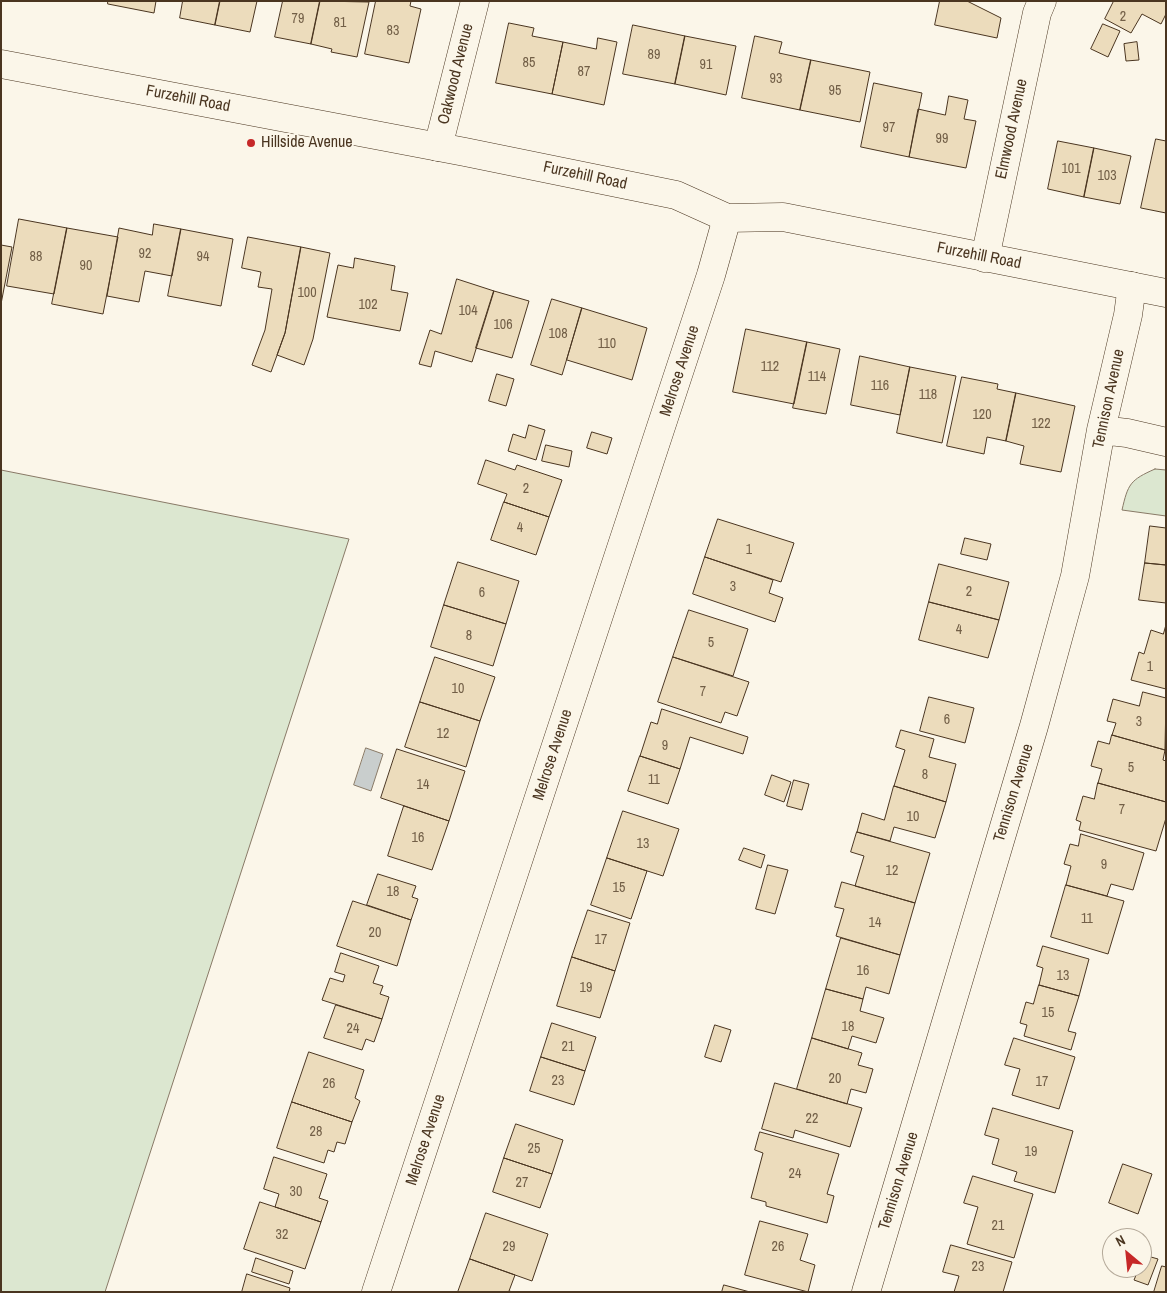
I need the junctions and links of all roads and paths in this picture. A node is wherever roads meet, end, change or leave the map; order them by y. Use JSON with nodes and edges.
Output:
{"nodes":[{"id":1,"x":474,"y":1,"type":"edge"},
{"id":2,"x":1042,"y":1,"type":"edge"},
{"id":3,"x":1,"y":64,"type":"edge"},
{"id":4,"x":438,"y":147,"type":"junction"},
{"id":5,"x":727,"y":218,"type":"junction"},
{"id":6,"x":985,"y":258,"type":"junction"},
{"id":7,"x":1132,"y":286,"type":"junction"},
{"id":8,"x":1166,"y":293,"type":"edge"},
{"id":9,"x":1101,"y":430,"type":"junction"},
{"id":10,"x":1166,"y":442,"type":"edge"},
{"id":11,"x":376,"y":1292,"type":"edge"},
{"id":12,"x":866,"y":1292,"type":"edge"}],
"edges":[{"from":1,"to":4,"type":"street","name":"Oakwood Avenue"},
{"from":2,"to":6,"type":"street","name":"Elmwood Avenue"},
{"from":3,"to":4,"type":"street","name":"Furzehill Road"},
{"from":4,"to":5,"type":"street","name":"Furzehill Road"},
{"from":5,"to":6,"type":"street","name":"Furzehill Road"},
{"from":5,"to":11,"type":"street","name":"Melrose Avenue"},
{"from":6,"to":7,"type":"street","name":"Furzehill Road"},
{"from":7,"to":8,"type":"street","name":"Furzehill Road"},
{"from":7,"to":9,"type":"street","name":"Tennison Avenue"},
{"from":9,"to":10,"type":"street"},
{"from":9,"to":12,"type":"street","name":"Tennison Avenue"}]}
